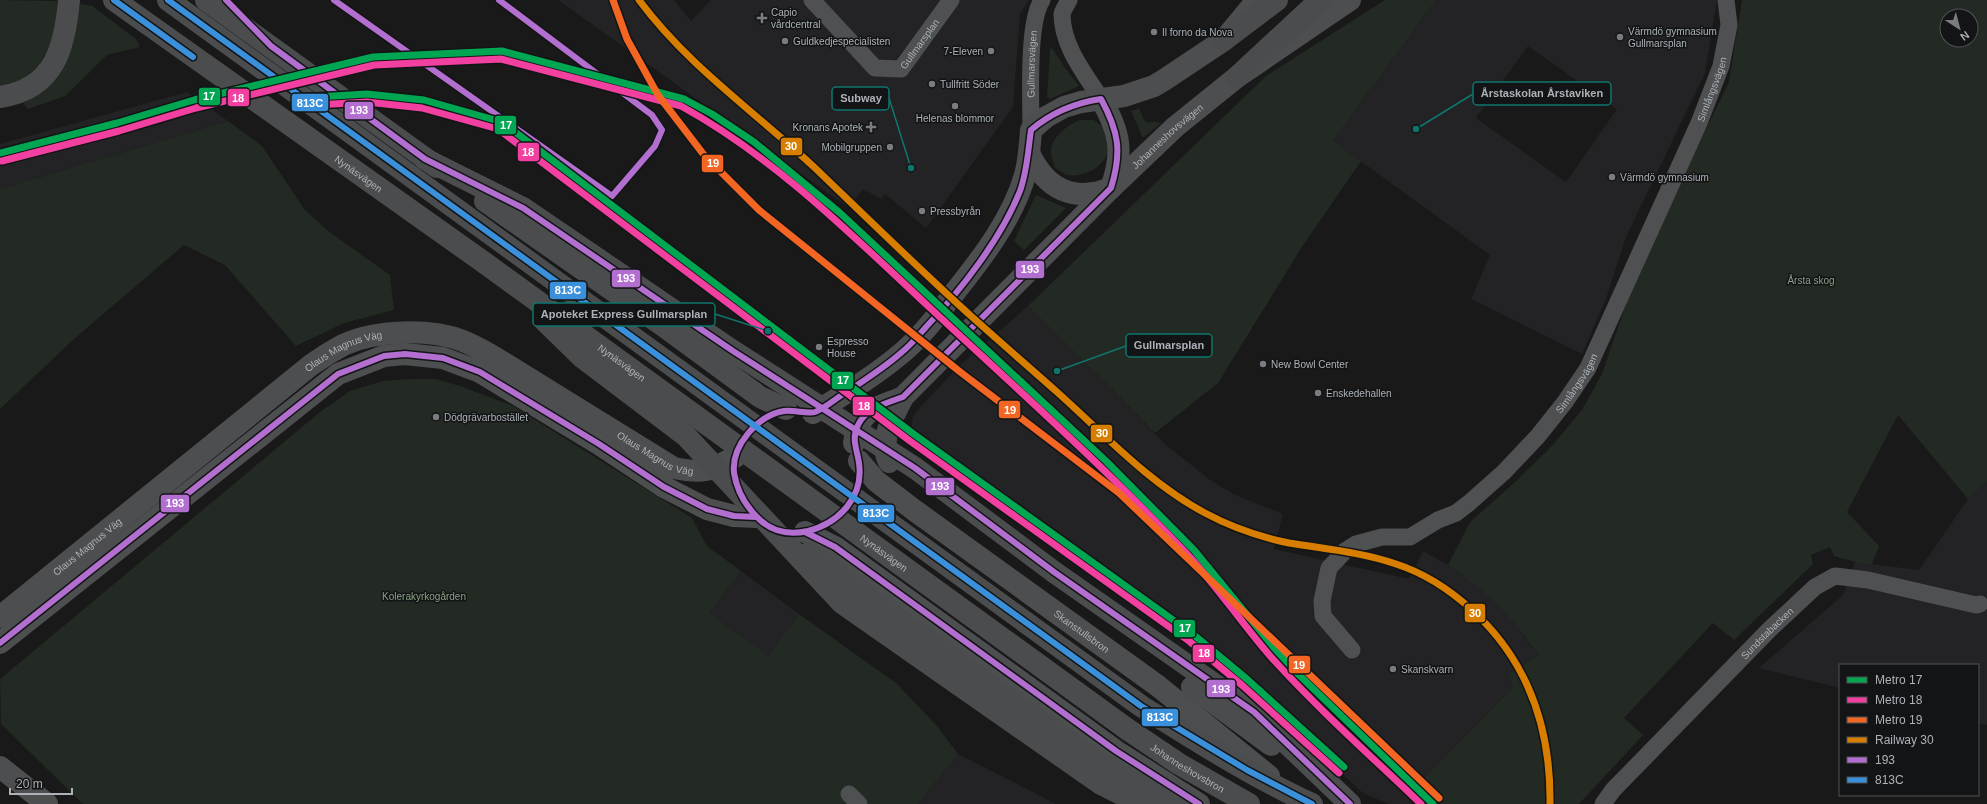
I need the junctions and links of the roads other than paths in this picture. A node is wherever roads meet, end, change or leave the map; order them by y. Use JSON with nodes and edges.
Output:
{"nodes":[{"id":1,"x":69,"y":0,"type":"edge"},
{"id":2,"x":114,"y":0,"type":"edge"},
{"id":3,"x":168,"y":0,"type":"edge"},
{"id":4,"x":206,"y":0,"type":"edge"},
{"id":5,"x":812,"y":0,"type":"edge"},
{"id":6,"x":951,"y":0,"type":"edge"},
{"id":7,"x":1257,"y":0,"type":"edge"},
{"id":8,"x":1277,"y":0,"type":"edge"},
{"id":9,"x":1320,"y":0,"type":"edge"},
{"id":10,"x":1350,"y":0,"type":"edge"},
{"id":11,"x":1726,"y":0,"type":"edge"},
{"id":12,"x":1035,"y":2,"type":"edge"},
{"id":13,"x":1066,"y":6,"type":"edge"},
{"id":14,"x":1224,"y":40,"type":"junction"},
{"id":15,"x":1237,"y":77,"type":"junction"},
{"id":16,"x":0,"y":97,"type":"edge"},
{"id":17,"x":1100,"y":99,"type":"junction"},
{"id":18,"x":1031,"y":130,"type":"junction"},
{"id":19,"x":1029,"y":153,"type":"junction"},
{"id":20,"x":425,"y":159,"type":"junction"},
{"id":21,"x":1110,"y":188,"type":"junction"},
{"id":22,"x":482,"y":261,"type":"junction"},
{"id":23,"x":904,"y":397,"type":"junction"},
{"id":24,"x":786,"y":409,"type":"junction"},
{"id":25,"x":813,"y":413,"type":"junction"},
{"id":26,"x":604,"y":436,"type":"junction"},
{"id":27,"x":856,"y":452,"type":"junction"},
{"id":28,"x":735,"y":457,"type":"junction"},
{"id":29,"x":756,"y":517,"type":"junction"},
{"id":30,"x":781,"y":532,"type":"junction"},
{"id":31,"x":805,"y":532,"type":"junction"},
{"id":32,"x":1980,"y":604,"type":"dead end"},
{"id":33,"x":0,"y":617,"type":"edge"},
{"id":34,"x":0,"y":643,"type":"edge"},
{"id":35,"x":1352,"y":650,"type":"dead end"},
{"id":36,"x":1127,"y":729,"type":"joint"},
{"id":37,"x":0,"y":767,"type":"edge"},
{"id":38,"x":47,"y":804,"type":"edge"},
{"id":39,"x":1141,"y":804,"type":"edge"},
{"id":40,"x":1175,"y":804,"type":"edge"},
{"id":41,"x":1199,"y":804,"type":"edge"},
{"id":42,"x":1249,"y":804,"type":"edge"},
{"id":43,"x":1304,"y":804,"type":"edge"},
{"id":44,"x":1312,"y":804,"type":"edge"},
{"id":45,"x":1350,"y":804,"type":"edge"},
{"id":46,"x":1365,"y":804,"type":"edge"},
{"id":47,"x":1603,"y":804,"type":"edge"}],
"edges":[{"from":1,"to":16,"type":"highway"},
{"from":2,"to":22,"type":"highway","name":"Nynäsvägen"},
{"from":3,"to":44,"type":"highway"},
{"from":4,"to":20,"type":"highway"},
{"from":5,"to":6,"type":"street","name":"Gullmarsplan"},
{"from":7,"to":14,"type":"main road"},
{"from":8,"to":14,"type":"highway"},
{"from":9,"to":15,"type":"highway"},
{"from":10,"to":15,"type":"main road","name":"Johanneshovsvägen"},
{"from":11,"to":35,"type":"street","name":"Simlångsvägen"},
{"from":12,"to":13,"type":"street"},
{"from":12,"to":18,"type":"street","name":"Gullmarsvägen"},
{"from":13,"to":17,"type":"street"},
{"from":14,"to":17,"type":"main road"},
{"from":15,"to":21,"type":"main road","name":"Johanneshovsvägen"},
{"from":17,"to":18,"type":"main road"},
{"from":17,"to":21,"type":"main road"},
{"from":18,"to":19,"type":"main road"},
{"from":19,"to":21,"type":"main road"},
{"from":19,"to":25,"type":"main road"},
{"from":20,"to":24,"type":"highway"},
{"from":20,"to":45,"type":"highway"},
{"from":21,"to":23,"type":"main road","name":"Johanneshovsvägen"},
{"from":22,"to":36,"type":"highway","name":"Nynäsvägen"},
{"from":22,"to":39,"type":"highway"},
{"from":23,"to":27,"type":"main road","name":"Johanneshovsvägen"},
{"from":23,"to":46,"type":"highway"},
{"from":24,"to":25,"type":"main road"},
{"from":24,"to":28,"type":"main road"},
{"from":25,"to":27,"type":"main road"},
{"from":26,"to":28,"type":"main road","name":"Olaus Magnus Väg"},
{"from":26,"to":29,"type":"main road","name":"Olaus Magnus Väg"},
{"from":26,"to":33,"type":"main road","name":"Olaus Magnus Väg"},
{"from":26,"to":34,"type":"main road","name":"Olaus Magnus Väg"},
{"from":27,"to":31,"type":"main road"},
{"from":27,"to":43,"type":"main road","name":"Skanstullsbron"},
{"from":28,"to":29,"type":"main road"},
{"from":29,"to":30,"type":"main road"},
{"from":30,"to":31,"type":"main road"},
{"from":30,"to":40,"type":"highway"},
{"from":31,"to":41,"type":"main road"},
{"from":32,"to":47,"type":"street","name":"Sundstabacken"},
{"from":36,"to":42,"type":"highway","name":"Johanneshovsbron"},
{"from":37,"to":38,"type":"main road"}]}
